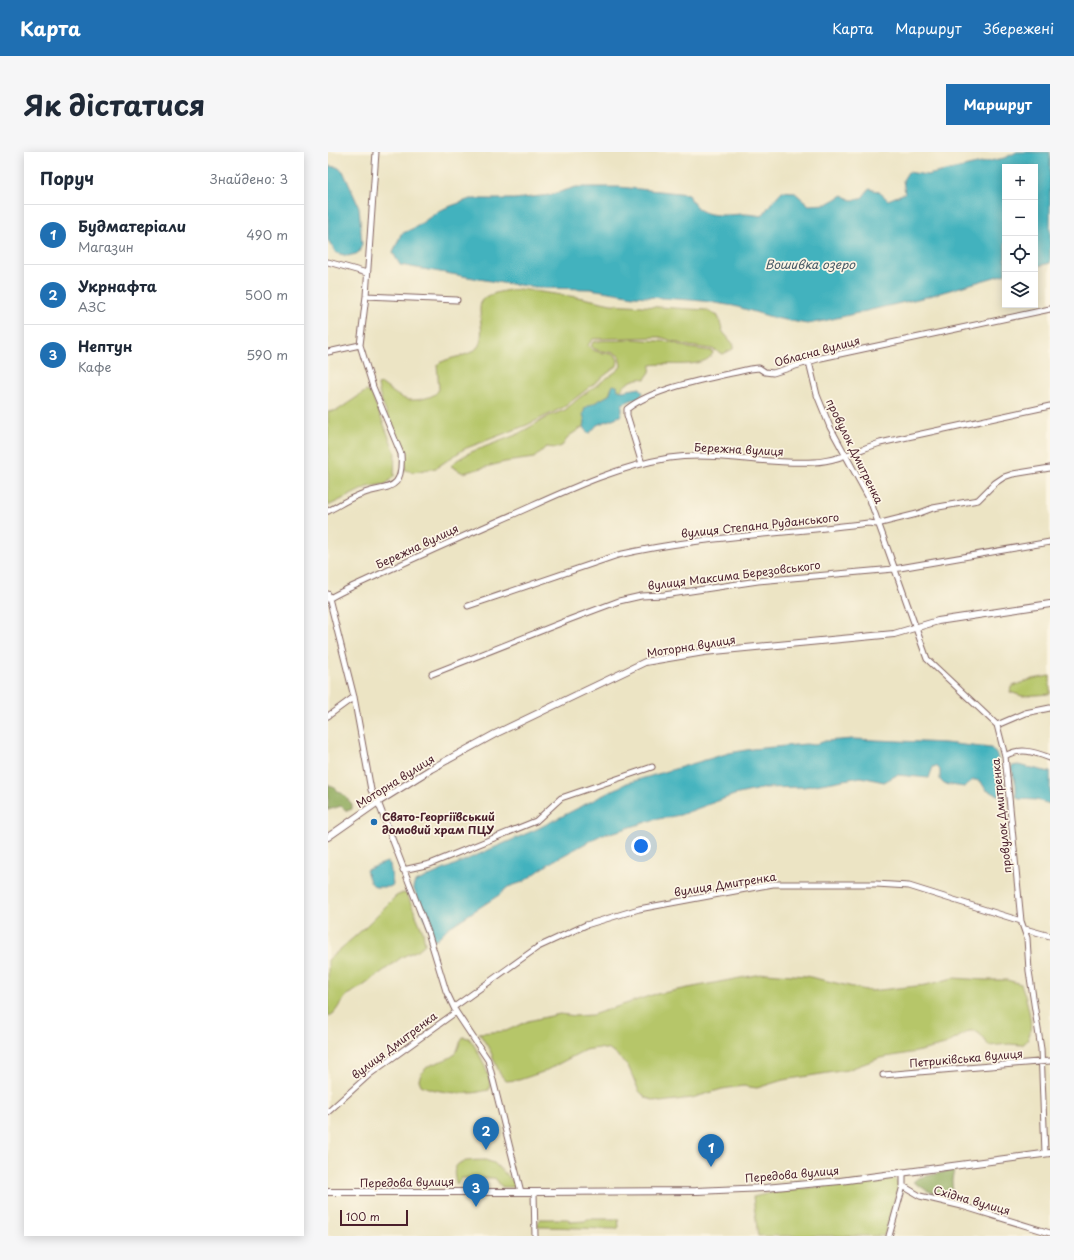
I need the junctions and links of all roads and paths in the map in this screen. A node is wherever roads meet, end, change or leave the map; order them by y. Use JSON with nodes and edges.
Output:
{"nodes":[{"id":1,"x":376,"y":152,"type":"edge"},
{"id":2,"x":328,"y":262,"type":"edge"},
{"id":3,"x":367,"y":274,"type":"junction"},
{"id":4,"x":366,"y":296,"type":"junction"},
{"id":5,"x":457,"y":300,"type":"dead end"},
{"id":6,"x":1050,"y":309,"type":"edge"},
{"id":7,"x":360,"y":345,"type":"junction"},
{"id":8,"x":328,"y":352,"type":"edge"},
{"id":9,"x":809,"y":362,"type":"junction"},
{"id":10,"x":1050,"y":406,"type":"edge"},
{"id":11,"x":846,"y":457,"type":"junction"},
{"id":12,"x":642,"y":464,"type":"junction"},
{"id":13,"x":1050,"y":468,"type":"edge"},
{"id":14,"x":328,"y":511,"type":"edge"},
{"id":15,"x":877,"y":524,"type":"junction"},
{"id":16,"x":1050,"y":542,"type":"edge"},
{"id":17,"x":894,"y":569,"type":"junction"},
{"id":18,"x":328,"y":597,"type":"edge"},
{"id":19,"x":1050,"y":604,"type":"edge"},
{"id":20,"x":468,"y":606,"type":"dead end"},
{"id":21,"x":915,"y":628,"type":"junction"},
{"id":22,"x":432,"y":674,"type":"dead end"},
{"id":23,"x":354,"y":697,"type":"junction"},
{"id":24,"x":1050,"y":708,"type":"edge"},
{"id":25,"x":328,"y":716,"type":"edge"},
{"id":26,"x":997,"y":725,"type":"junction"},
{"id":27,"x":1005,"y":756,"type":"junction"},
{"id":28,"x":1050,"y":758,"type":"edge"},
{"id":29,"x":652,"y":767,"type":"dead end"},
{"id":30,"x":378,"y":802,"type":"junction"},
{"id":31,"x":328,"y":837,"type":"edge"},
{"id":32,"x":403,"y":870,"type":"junction"},
{"id":33,"x":1021,"y":921,"type":"junction"},
{"id":34,"x":1025,"y":929,"type":"junction"},
{"id":35,"x":1050,"y":936,"type":"edge"},
{"id":36,"x":455,"y":1010,"type":"junction"},
{"id":37,"x":1040,"y":1061,"type":"junction"},
{"id":38,"x":1050,"y":1061,"type":"edge"},
{"id":39,"x":883,"y":1075,"type":"dead end"},
{"id":40,"x":328,"y":1112,"type":"edge"},
{"id":41,"x":1047,"y":1153,"type":"edge"},
{"id":42,"x":903,"y":1172,"type":"junction"},
{"id":43,"x":903,"y":1186,"type":"junction"},
{"id":44,"x":328,"y":1192,"type":"edge"},
{"id":45,"x":521,"y":1192,"type":"junction"},
{"id":46,"x":534,"y":1192,"type":"junction"},
{"id":47,"x":1050,"y":1233,"type":"edge"},
{"id":48,"x":535,"y":1236,"type":"edge"},
{"id":49,"x":889,"y":1236,"type":"edge"}],
"edges":[{"from":1,"to":3,"type":"street"},
{"from":2,"to":3,"type":"street"},
{"from":3,"to":4,"type":"street"},
{"from":4,"to":5,"type":"street"},
{"from":4,"to":7,"type":"street"},
{"from":6,"to":9,"type":"street","name":"Обласна вулиця"},
{"from":7,"to":8,"type":"street"},
{"from":7,"to":14,"type":"street"},
{"from":9,"to":11,"type":"street","name":"провулок Дмитренка"},
{"from":9,"to":12,"type":"street","name":"Обласна вулиця"},
{"from":10,"to":11,"type":"street","name":"Бережна вулиця"},
{"from":11,"to":12,"type":"street","name":"Бережна вулиця"},
{"from":11,"to":15,"type":"street","name":"провулок Дмитренка"},
{"from":12,"to":18,"type":"street","name":"Бережна вулиця"},
{"from":13,"to":15,"type":"street","name":"вулиця Степана Руданського"},
{"from":15,"to":17,"type":"street","name":"провулок Дмитренка"},
{"from":15,"to":20,"type":"street","name":"вулиця Степана Руданського"},
{"from":16,"to":17,"type":"street","name":"вулиця Максима Березовського"},
{"from":17,"to":21,"type":"street","name":"провулок Дмитренка"},
{"from":17,"to":22,"type":"street","name":"вулиця Максима Березовського"},
{"from":18,"to":23,"type":"street"},
{"from":19,"to":21,"type":"street","name":"Моторна вулиця"},
{"from":21,"to":26,"type":"street","name":"провулок Дмитренка"},
{"from":21,"to":30,"type":"street","name":"Моторна вулиця"},
{"from":23,"to":25,"type":"street"},
{"from":23,"to":30,"type":"street"},
{"from":24,"to":26,"type":"street"},
{"from":26,"to":27,"type":"street","name":"провулок Дмитренка"},
{"from":27,"to":28,"type":"street"},
{"from":27,"to":33,"type":"street","name":"провулок Дмитренка"},
{"from":29,"to":32,"type":"street"},
{"from":30,"to":31,"type":"street","name":"Моторна вулиця"},
{"from":30,"to":32,"type":"street"},
{"from":32,"to":36,"type":"street"},
{"from":33,"to":34,"type":"street","name":"провулок Дмитренка"},
{"from":33,"to":36,"type":"street","name":"вулиця Дмитренка"},
{"from":34,"to":35,"type":"street"},
{"from":34,"to":37,"type":"street","name":"провулок Дмитренка"},
{"from":36,"to":40,"type":"street","name":"вулиця Дмитренка"},
{"from":36,"to":45,"type":"street"},
{"from":37,"to":38,"type":"street","name":"Петриківська вулиця"},
{"from":37,"to":39,"type":"street","name":"Петриківська вулиця"},
{"from":37,"to":41,"type":"street","name":"провулок Дмитренка"},
{"from":41,"to":42,"type":"street","name":"Передова вулиця"},
{"from":42,"to":43,"type":"street"},
{"from":42,"to":46,"type":"street","name":"Передова вулиця"},
{"from":43,"to":47,"type":"street","name":"Східна вулиця"},
{"from":43,"to":49,"type":"street"},
{"from":44,"to":45,"type":"street","name":"Передова вулиця"},
{"from":45,"to":46,"type":"street","name":"Передова вулиця"},
{"from":46,"to":48,"type":"street"}]}
